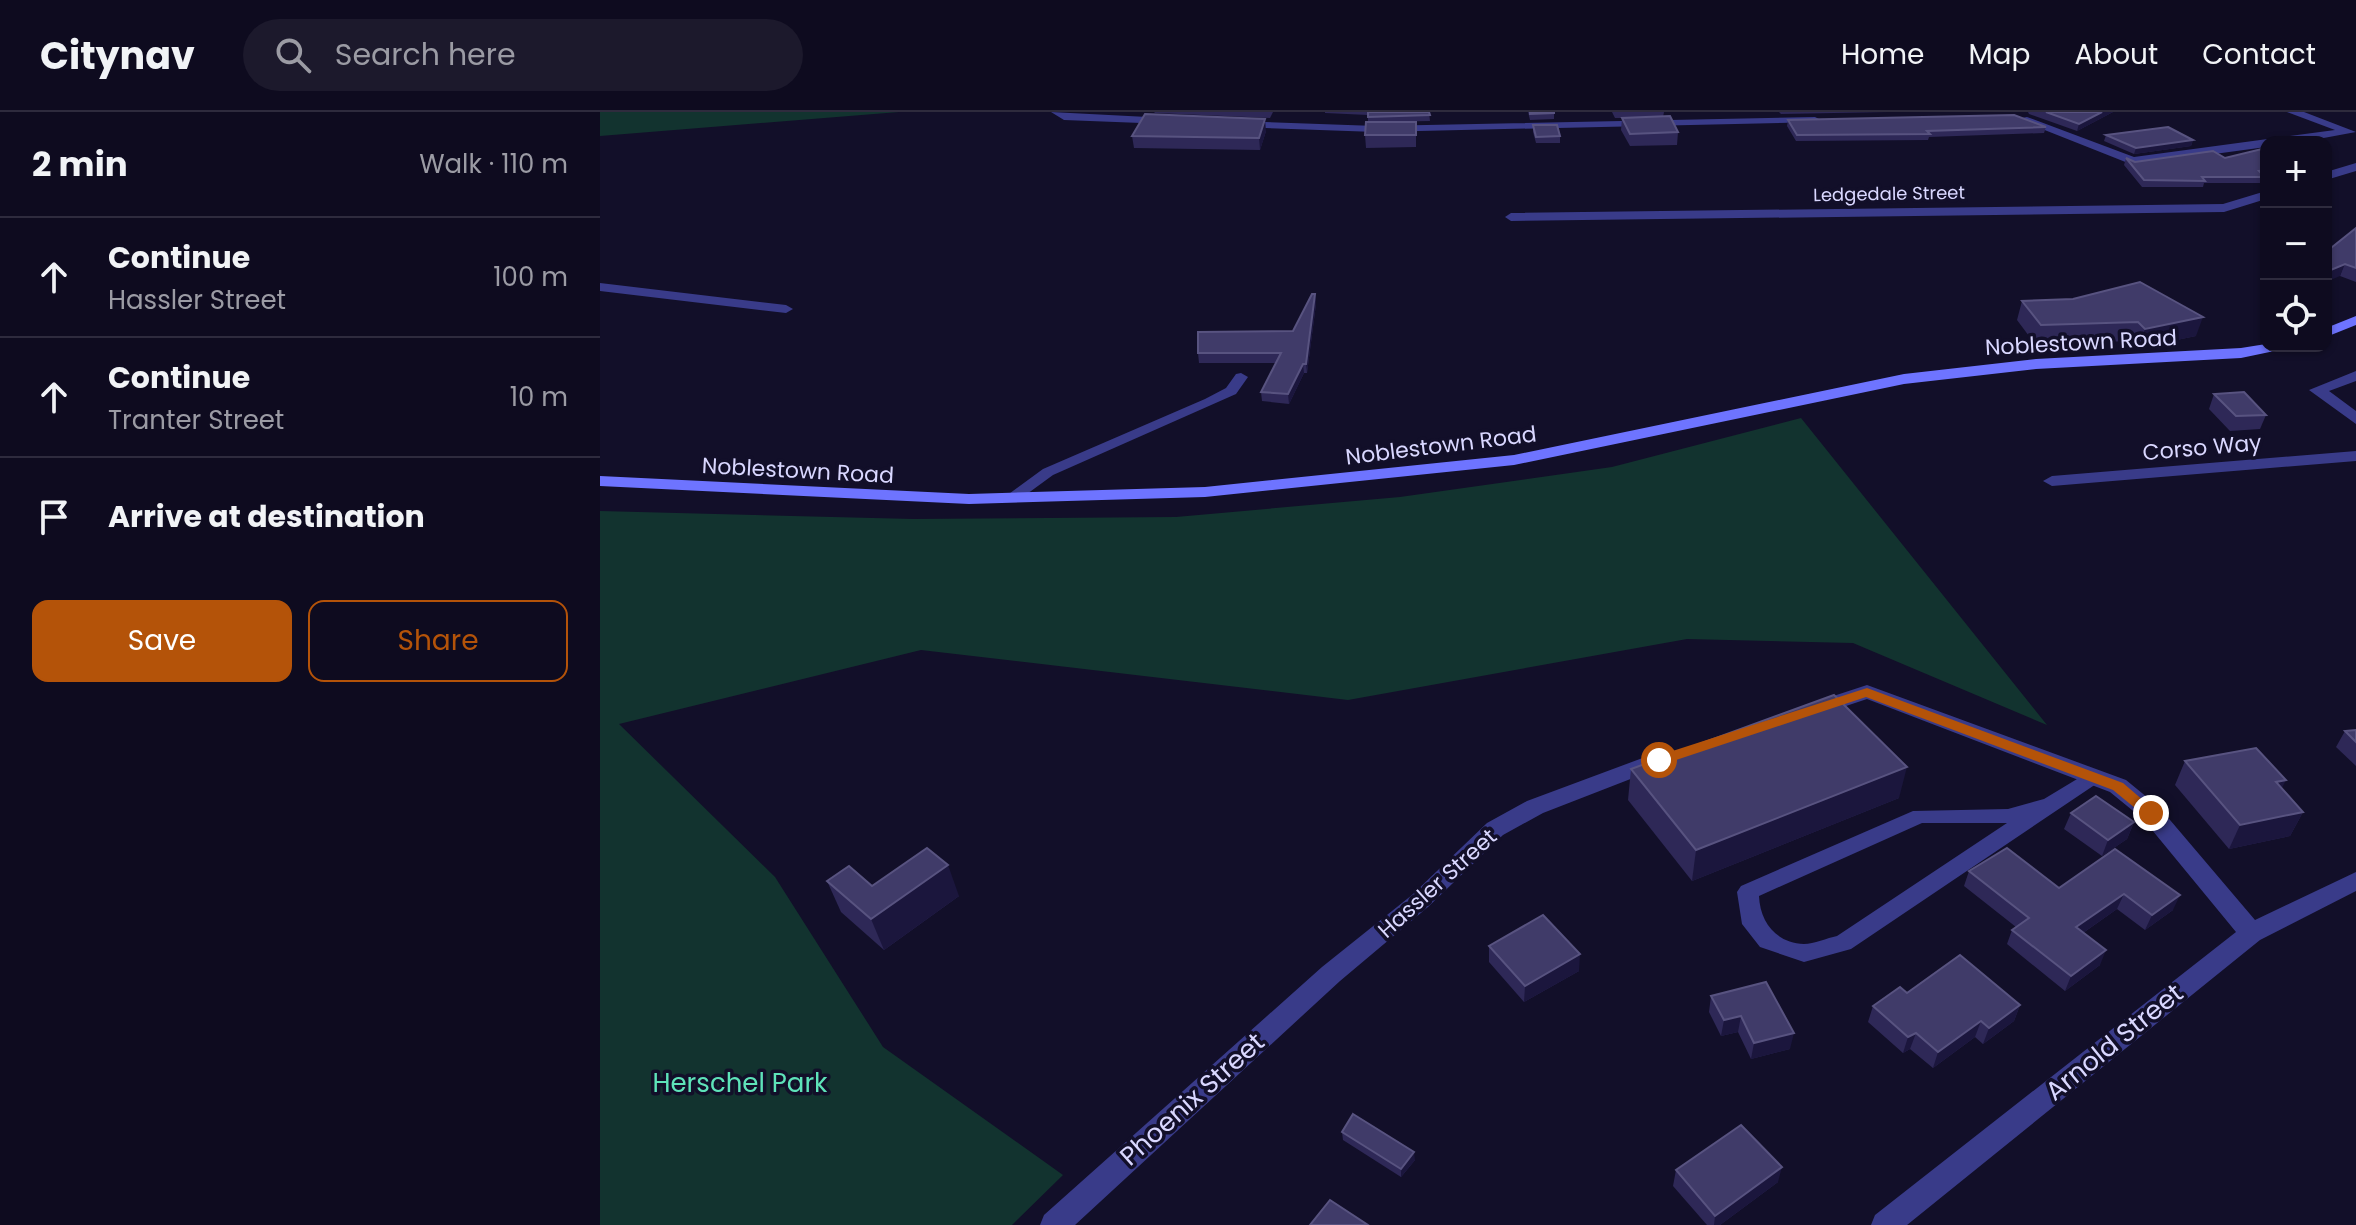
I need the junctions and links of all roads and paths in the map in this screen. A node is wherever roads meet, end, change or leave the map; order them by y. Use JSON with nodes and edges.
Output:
{"nodes":[{"id":1,"x":1057,"y":112,"type":"edge"},
{"id":2,"x":2293,"y":112,"type":"edge"},
{"id":3,"x":2018,"y":114,"type":"edge"},
{"id":4,"x":1826,"y":120,"type":"edge"},
{"id":5,"x":1173,"y":121,"type":"edge"},
{"id":6,"x":1220,"y":123,"type":"edge"},
{"id":7,"x":2353,"y":133,"type":"edge"},
{"id":8,"x":2327,"y":136,"type":"edge"},
{"id":9,"x":2260,"y":144,"type":"edge"},
{"id":10,"x":2356,"y":167,"type":"edge"},
{"id":11,"x":2332,"y":174,"type":"edge"},
{"id":12,"x":2260,"y":197,"type":"edge"},
{"id":13,"x":1511,"y":217,"type":"dead end"},
{"id":14,"x":600,"y":287,"type":"edge"},
{"id":15,"x":786,"y":309,"type":"dead end"},
{"id":16,"x":2353,"y":324,"type":"edge"},
{"id":17,"x":2332,"y":331,"type":"edge"},
{"id":18,"x":2260,"y":349,"type":"edge"},
{"id":19,"x":2356,"y":376,"type":"edge"},
{"id":20,"x":1241,"y":377,"type":"dead end"},
{"id":21,"x":2356,"y":419,"type":"edge"},
{"id":22,"x":2356,"y":456,"type":"edge"},
{"id":23,"x":600,"y":481,"type":"edge"},
{"id":24,"x":2052,"y":481,"type":"dead end"},
{"id":25,"x":1010,"y":499,"type":"junction"},
{"id":26,"x":1797,"y":715,"type":"edge"},
{"id":27,"x":1673,"y":756,"type":"edge"},
{"id":28,"x":2092,"y":777,"type":"junction"},
{"id":29,"x":2050,"y":805,"type":"junction"},
{"id":30,"x":2356,"y":881,"type":"edge"},
{"id":31,"x":2251,"y":933,"type":"junction"},
{"id":32,"x":1331,"y":974,"type":"joint"},
{"id":33,"x":1064,"y":1222,"type":"edge"},
{"id":34,"x":1885,"y":1225,"type":"edge"}],
"edges":[{"from":1,"to":5,"type":"street"},
{"from":2,"to":7,"type":"street"},
{"from":3,"to":9,"type":"street"},
{"from":4,"to":6,"type":"street"},
{"from":7,"to":8,"type":"street"},
{"from":10,"to":11,"type":"street"},
{"from":12,"to":13,"type":"street","name":"Ledgedale Street"},
{"from":14,"to":15,"type":"street"},
{"from":16,"to":17,"type":"main road"},
{"from":18,"to":25,"type":"main road","name":"Noblestown Road"},
{"from":19,"to":21,"type":"street"},
{"from":20,"to":25,"type":"lane"},
{"from":22,"to":24,"type":"street","name":"Corso Way"},
{"from":23,"to":25,"type":"main road","name":"Noblestown Road"},
{"from":26,"to":28,"type":"street"},
{"from":27,"to":32,"type":"street","name":"Hassler Street"},
{"from":28,"to":29,"type":"lane"},
{"from":28,"to":31,"type":"street"},
{"from":29,"to":29,"type":"lane"},
{"from":30,"to":31,"type":"street","name":"Arnold Street"},
{"from":31,"to":34,"type":"street","name":"Arnold Street"},
{"from":32,"to":33,"type":"street","name":"Phoenix Street"}]}
